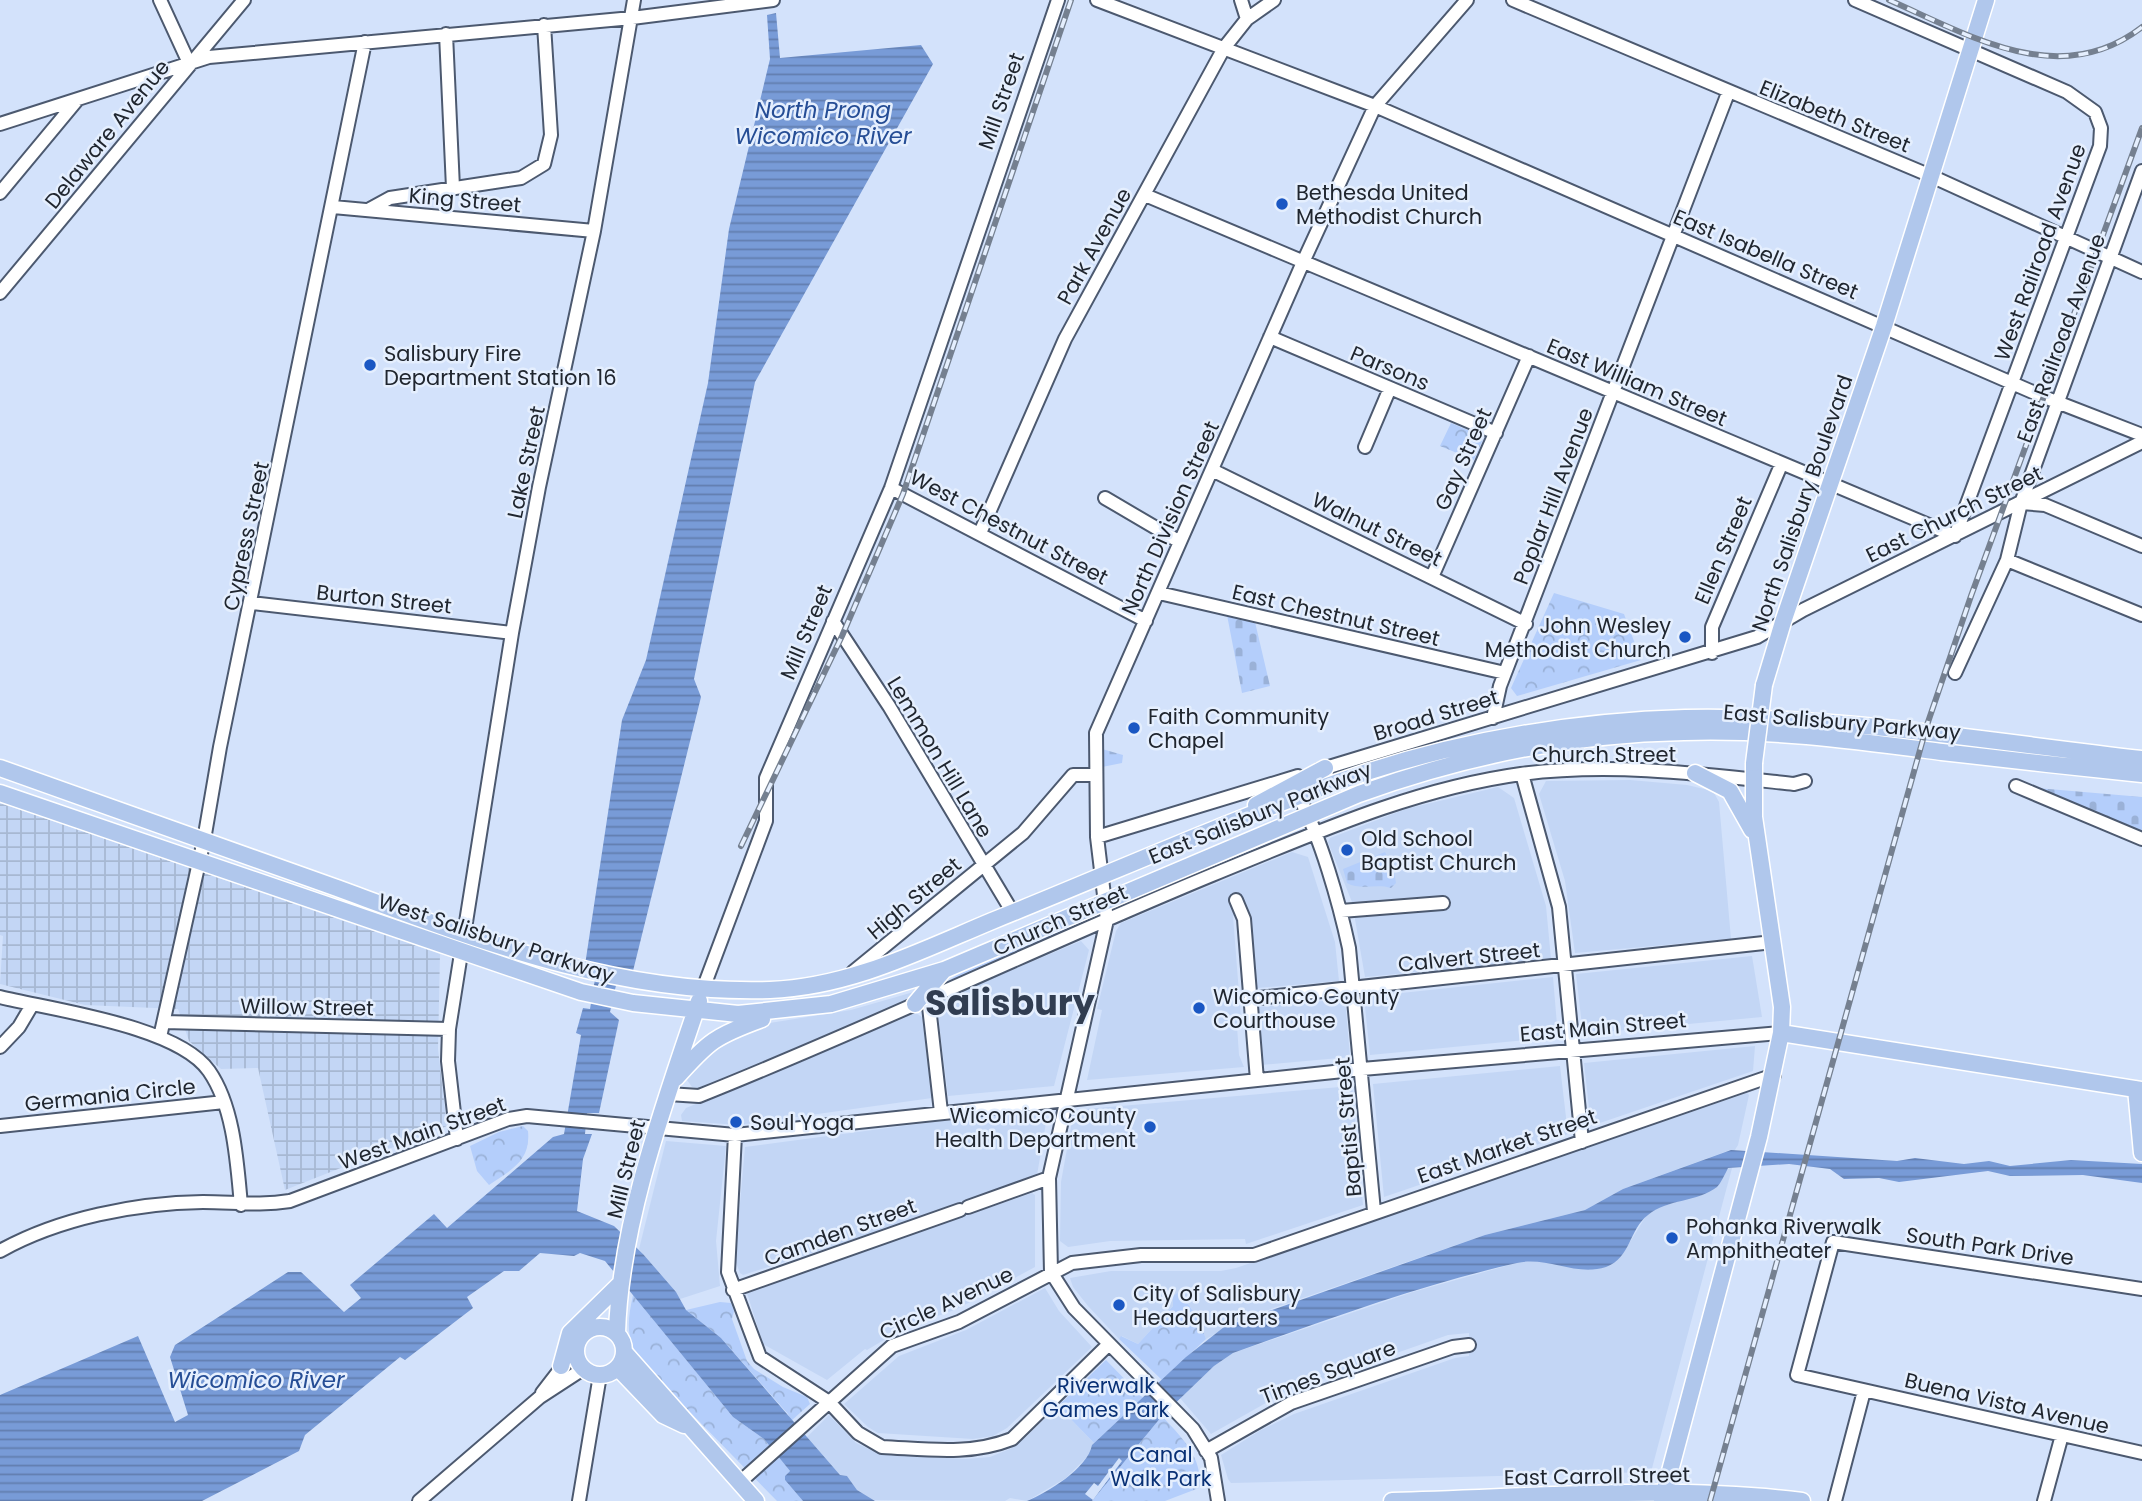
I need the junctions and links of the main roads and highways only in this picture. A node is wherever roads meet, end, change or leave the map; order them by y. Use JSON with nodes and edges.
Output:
{"nodes":[{"id":1,"x":1986,"y":0,"type":"edge"},
{"id":2,"x":2142,"y":759,"type":"edge"},
{"id":3,"x":0,"y":768,"type":"edge"},
{"id":4,"x":1325,"y":768,"type":"road end"},
{"id":5,"x":1695,"y":773,"type":"road end"},
{"id":6,"x":2142,"y":774,"type":"edge"},
{"id":7,"x":0,"y":793,"type":"edge"},
{"id":8,"x":1209,"y":831,"type":"junction"},
{"id":9,"x":1757,"y":839,"type":"junction"},
{"id":10,"x":1101,"y":877,"type":"joint"},
{"id":11,"x":1105,"y":900,"type":"joint"},
{"id":12,"x":465,"y":943,"type":"junction"},
{"id":13,"x":944,"y":970,"type":"junction"},
{"id":14,"x":703,"y":989,"type":"junction"},
{"id":15,"x":922,"y":1001,"type":"road end"},
{"id":16,"x":696,"y":1011,"type":"junction"},
{"id":17,"x":782,"y":1012,"type":"junction"},
{"id":18,"x":1781,"y":1033,"type":"junction"},
{"id":19,"x":670,"y":1088,"type":"junction"},
{"id":20,"x":2139,"y":1090,"type":"edge"},
{"id":21,"x":2142,"y":1153,"type":"edge"},
{"id":22,"x":620,"y":1283,"type":"junction"},
{"id":23,"x":587,"y":1331,"type":"junction"},
{"id":24,"x":617,"y":1334,"type":"junction"},
{"id":25,"x":621,"y":1360,"type":"junction"},
{"id":26,"x":561,"y":1366,"type":"road end"},
{"id":27,"x":1663,"y":1498,"type":"edge"},
{"id":28,"x":1730,"y":1498,"type":"edge"},
{"id":29,"x":755,"y":1501,"type":"edge"},
{"id":30,"x":1392,"y":1501,"type":"edge"},
{"id":31,"x":1802,"y":1501,"type":"edge"}],
"edges":[{"from":1,"to":9,"type":"main road","name":"North Salisbury Boulevard","bridge":true},
{"from":2,"to":8,"type":"main road","name":"East Salisbury Parkway"},
{"from":3,"to":12,"type":"main road","name":"West Salisbury Parkway"},
{"from":4,"to":8,"type":"main road"},
{"from":5,"to":9,"type":"main road"},
{"from":6,"to":11,"type":"main road","name":"East Salisbury Parkway"},
{"from":7,"to":12,"type":"main road","name":"West Salisbury Parkway"},
{"from":8,"to":10,"type":"main road","name":"East Salisbury Parkway"},
{"from":9,"to":18,"type":"main road","name":"North Salisbury Boulevard"},
{"from":10,"to":14,"type":"main road","name":"West Salisbury Parkway"},
{"from":11,"to":13,"type":"main road","name":"West Salisbury Parkway"},
{"from":12,"to":14,"type":"main road","name":"West Salisbury Parkway"},
{"from":12,"to":16,"type":"main road","name":"West Salisbury Parkway"},
{"from":13,"to":15,"type":"main road"},
{"from":13,"to":17,"type":"main road","name":"West Salisbury Parkway"},
{"from":14,"to":16,"type":"main road","name":"Mill Street"},
{"from":16,"to":17,"type":"main road","name":"West Salisbury Parkway"},
{"from":16,"to":19,"type":"main road","name":"Mill Street"},
{"from":17,"to":19,"type":"main road"},
{"from":18,"to":20,"type":"main road","name":"East Main Street"},
{"from":18,"to":27,"type":"main road","name":"North Salisbury Boulevard"},
{"from":19,"to":22,"type":"main road","name":"Mill Street"},
{"from":20,"to":21,"type":"main road"},
{"from":22,"to":23,"type":"main road","name":"Mill Street"},
{"from":22,"to":24,"type":"main road","name":"Mill Street"},
{"from":22,"to":26,"type":"main road"},
{"from":23,"to":24,"type":"main road"},
{"from":23,"to":25,"type":"main road"},
{"from":24,"to":25,"type":"main road"},
{"from":25,"to":29,"type":"main road"},
{"from":27,"to":28,"type":"main road","name":"East Carroll Street"},
{"from":27,"to":30,"type":"main road","name":"East Carroll Street"},
{"from":28,"to":31,"type":"main road","name":"East Carroll Street"}]}
